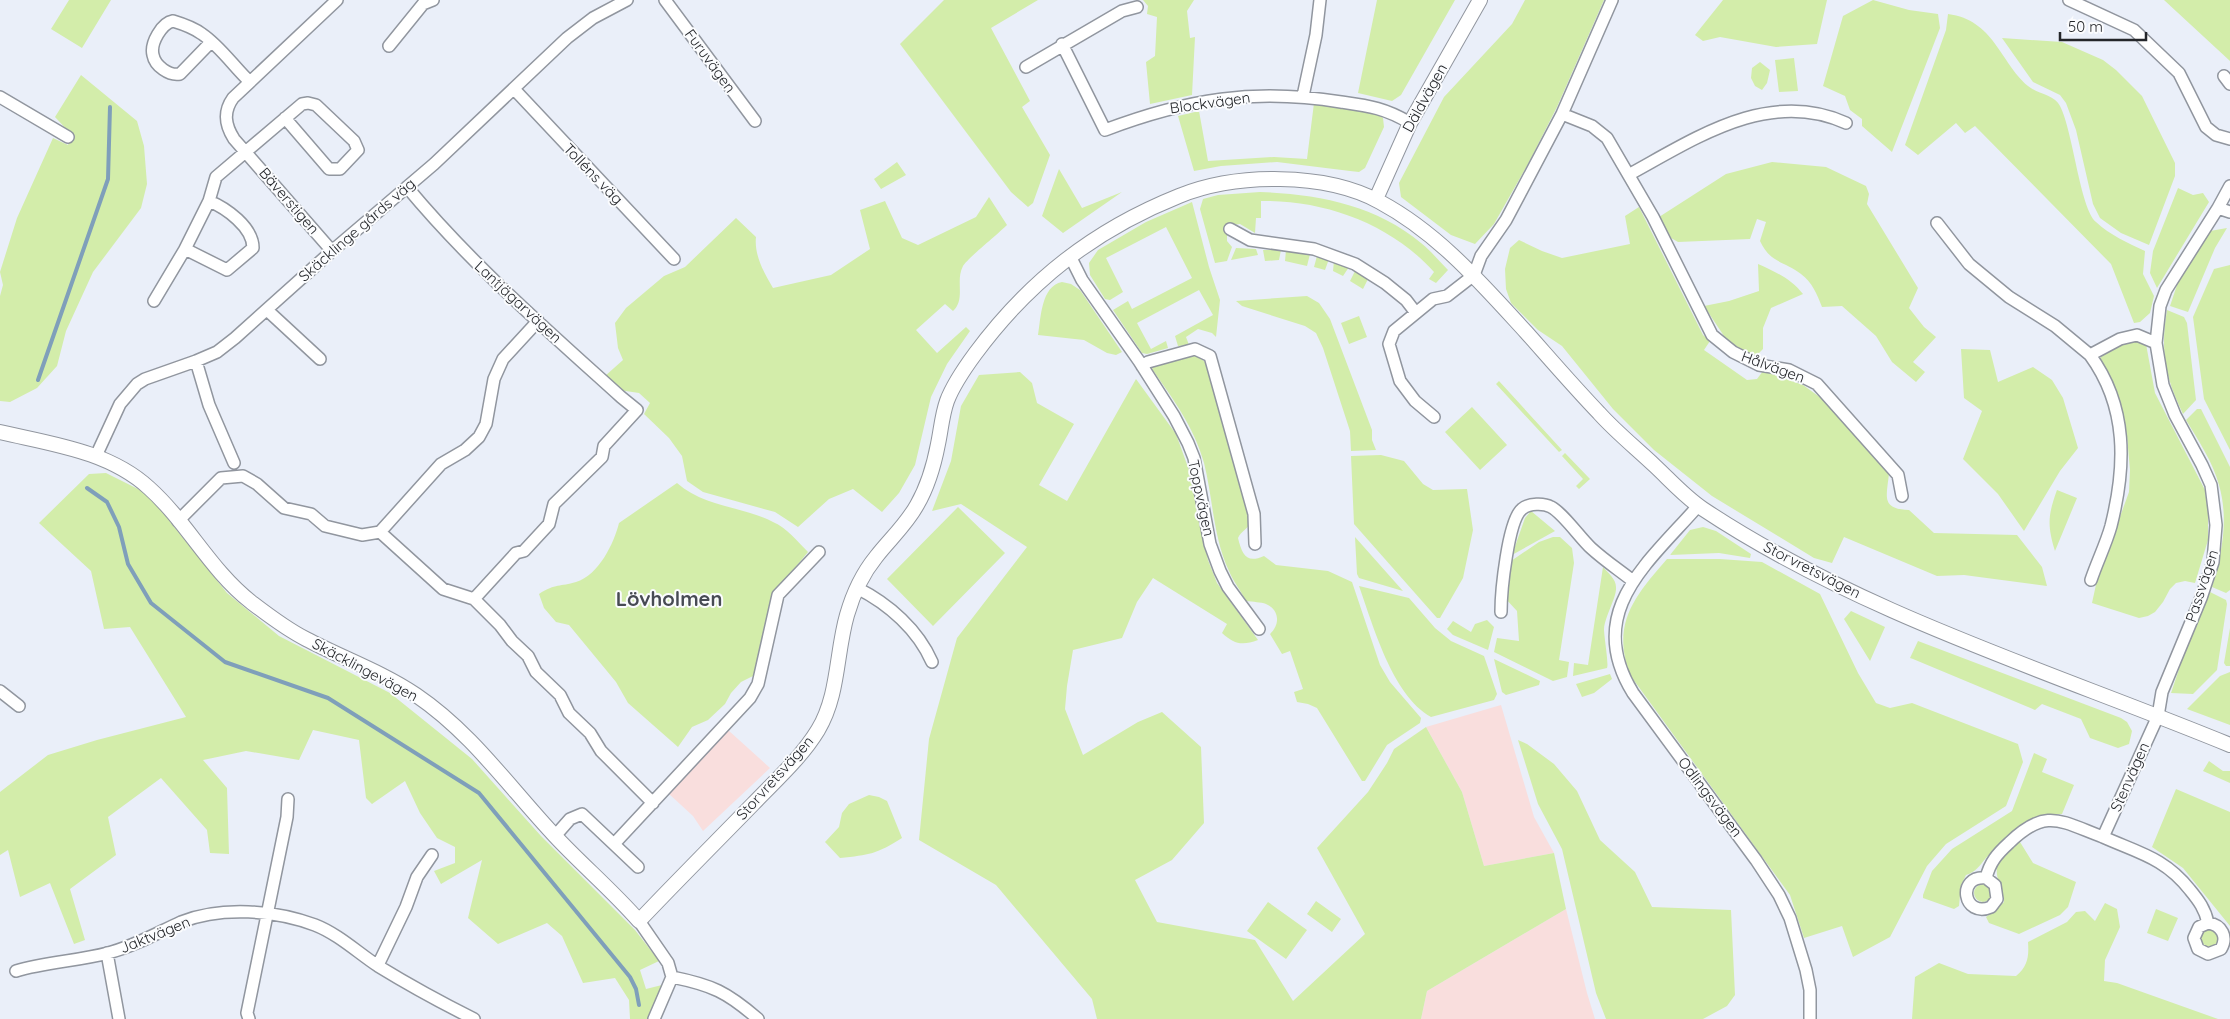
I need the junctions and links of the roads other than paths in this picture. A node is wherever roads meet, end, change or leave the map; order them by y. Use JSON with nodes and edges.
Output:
{"nodes":[{"id":1,"x":337,"y":0,"type":"edge"},
{"id":2,"x":433,"y":0,"type":"edge"},
{"id":3,"x":627,"y":0,"type":"edge"},
{"id":4,"x":665,"y":0,"type":"edge"},
{"id":5,"x":1320,"y":0,"type":"edge"},
{"id":6,"x":1480,"y":0,"type":"edge"},
{"id":7,"x":1612,"y":0,"type":"edge"},
{"id":8,"x":2069,"y":0,"type":"edge"},
{"id":9,"x":1137,"y":7,"type":"dead end"},
{"id":10,"x":211,"y":42,"type":"junction"},
{"id":11,"x":1062,"y":44,"type":"junction"},
{"id":12,"x":389,"y":46,"type":"dead end"},
{"id":13,"x":1026,"y":67,"type":"dead end"},
{"id":14,"x":250,"y":82,"type":"junction"},
{"id":15,"x":514,"y":89,"type":"junction"},
{"id":16,"x":1303,"y":96,"type":"junction"},
{"id":17,"x":0,"y":97,"type":"edge"},
{"id":18,"x":1562,"y":114,"type":"junction"},
{"id":19,"x":285,"y":118,"type":"junction"},
{"id":20,"x":755,"y":121,"type":"dead end"},
{"id":21,"x":1410,"y":123,"type":"junction"},
{"id":22,"x":1846,"y":123,"type":"dead end"},
{"id":23,"x":68,"y":137,"type":"dead end"},
{"id":24,"x":2230,"y":139,"type":"edge"},
{"id":25,"x":245,"y":151,"type":"junction"},
{"id":26,"x":1630,"y":174,"type":"junction"},
{"id":27,"x":2230,"y":186,"type":"edge"},
{"id":28,"x":407,"y":187,"type":"junction"},
{"id":29,"x":1376,"y":199,"type":"junction"},
{"id":30,"x":208,"y":201,"type":"junction"},
{"id":31,"x":2218,"y":208,"type":"junction"},
{"id":32,"x":2230,"y":212,"type":"edge"},
{"id":33,"x":1936,"y":222,"type":"dead end"},
{"id":34,"x":1230,"y":229,"type":"dead end"},
{"id":35,"x":185,"y":250,"type":"junction"},
{"id":36,"x":332,"y":251,"type":"junction"},
{"id":37,"x":1070,"y":256,"type":"junction"},
{"id":38,"x":674,"y":259,"type":"dead end"},
{"id":39,"x":1474,"y":275,"type":"junction"},
{"id":40,"x":154,"y":301,"type":"dead end"},
{"id":41,"x":267,"y":310,"type":"junction"},
{"id":42,"x":1416,"y":313,"type":"junction"},
{"id":43,"x":538,"y":321,"type":"junction"},
{"id":44,"x":2156,"y":343,"type":"junction"},
{"id":45,"x":2090,"y":356,"type":"junction"},
{"id":46,"x":320,"y":359,"type":"dead end"},
{"id":47,"x":196,"y":362,"type":"junction"},
{"id":48,"x":1142,"y":366,"type":"junction"},
{"id":49,"x":1434,"y":416,"type":"dead end"},
{"id":50,"x":0,"y":432,"type":"edge"},
{"id":51,"x":96,"y":456,"type":"junction"},
{"id":52,"x":234,"y":463,"type":"dead end"},
{"id":53,"x":1902,"y":496,"type":"dead end"},
{"id":54,"x":1698,"y":506,"type":"junction"},
{"id":55,"x":178,"y":521,"type":"junction"},
{"id":56,"x":380,"y":532,"type":"junction"},
{"id":57,"x":1255,"y":544,"type":"dead end"},
{"id":58,"x":819,"y":552,"type":"dead end"},
{"id":59,"x":2092,"y":580,"type":"dead end"},
{"id":60,"x":1633,"y":581,"type":"junction"},
{"id":61,"x":858,"y":588,"type":"junction"},
{"id":62,"x":474,"y":599,"type":"junction"},
{"id":63,"x":1501,"y":612,"type":"dead end"},
{"id":64,"x":1259,"y":629,"type":"dead end"},
{"id":65,"x":932,"y":662,"type":"dead end"},
{"id":66,"x":0,"y":691,"type":"edge"},
{"id":67,"x":19,"y":706,"type":"dead end"},
{"id":68,"x":2158,"y":716,"type":"junction"},
{"id":69,"x":2230,"y":746,"type":"edge"},
{"id":70,"x":288,"y":799,"type":"dead end"},
{"id":71,"x":653,"y":803,"type":"junction"},
{"id":72,"x":555,"y":836,"type":"junction"},
{"id":73,"x":2103,"y":837,"type":"junction"},
{"id":74,"x":614,"y":844,"type":"junction"},
{"id":75,"x":432,"y":855,"type":"dead end"},
{"id":76,"x":638,"y":866,"type":"dead end"},
{"id":77,"x":1986,"y":878,"type":"dead end"},
{"id":78,"x":266,"y":912,"type":"junction"},
{"id":79,"x":639,"y":921,"type":"junction"},
{"id":80,"x":2208,"y":923,"type":"dead end"},
{"id":81,"x":107,"y":953,"type":"junction"},
{"id":82,"x":378,"y":965,"type":"junction"},
{"id":83,"x":16,"y":971,"type":"dead end"},
{"id":84,"x":672,"y":977,"type":"junction"},
{"id":85,"x":119,"y":1019,"type":"edge"},
{"id":86,"x":249,"y":1019,"type":"edge"},
{"id":87,"x":474,"y":1019,"type":"edge"},
{"id":88,"x":654,"y":1019,"type":"edge"},
{"id":89,"x":758,"y":1019,"type":"edge"},
{"id":90,"x":1810,"y":1019,"type":"edge"}],
"edges":[{"from":1,"to":14,"type":"street","name":"Bäverstigen"},
{"from":2,"to":12,"type":"street"},
{"from":3,"to":15,"type":"street","name":"Skäcklinge gårds väg"},
{"from":4,"to":20,"type":"street","name":"Furuvägen"},
{"from":5,"to":16,"type":"street"},
{"from":6,"to":21,"type":"street","name":"Däldvägen"},
{"from":7,"to":18,"type":"street"},
{"from":8,"to":24,"type":"street"},
{"from":9,"to":11,"type":"street"},
{"from":10,"to":10,"type":"street"},
{"from":10,"to":14,"type":"street"},
{"from":11,"to":13,"type":"street"},
{"from":11,"to":16,"type":"street","name":"Blockvägen"},
{"from":14,"to":25,"type":"street","name":"Bäverstigen"},
{"from":15,"to":28,"type":"street","name":"Skäcklinge gårds väg"},
{"from":15,"to":38,"type":"street","name":"Tolléns väg"},
{"from":16,"to":21,"type":"street","name":"Blockvägen"},
{"from":17,"to":23,"type":"street"},
{"from":18,"to":26,"type":"street","name":"Hålvägen"},
{"from":18,"to":39,"type":"street"},
{"from":19,"to":19,"type":"street"},
{"from":19,"to":25,"type":"street"},
{"from":21,"to":29,"type":"street","name":"Däldvägen"},
{"from":22,"to":26,"type":"street"},
{"from":25,"to":30,"type":"street"},
{"from":25,"to":36,"type":"street","name":"Bäverstigen"},
{"from":26,"to":53,"type":"street","name":"Hålvägen"},
{"from":27,"to":31,"type":"street","name":"Passvägen"},
{"from":28,"to":36,"type":"street","name":"Skäcklinge gårds väg"},
{"from":28,"to":43,"type":"street","name":"Lantjägarvägen"},
{"from":29,"to":37,"type":"street","name":"Storvretsvägen"},
{"from":29,"to":39,"type":"street","name":"Storvretsvägen"},
{"from":30,"to":35,"type":"street"},
{"from":30,"to":35,"type":"street"},
{"from":31,"to":32,"type":"street"},
{"from":31,"to":44,"type":"street","name":"Passvägen"},
{"from":33,"to":45,"type":"street"},
{"from":34,"to":42,"type":"street"},
{"from":35,"to":40,"type":"street"},
{"from":36,"to":41,"type":"street","name":"Skäcklinge gårds väg"},
{"from":37,"to":48,"type":"street","name":"Toppvägen"},
{"from":37,"to":61,"type":"street","name":"Storvretsvägen"},
{"from":39,"to":42,"type":"street"},
{"from":39,"to":54,"type":"street","name":"Storvretsvägen"},
{"from":41,"to":46,"type":"street"},
{"from":41,"to":47,"type":"street","name":"Skäcklinge gårds väg"},
{"from":42,"to":49,"type":"street"},
{"from":43,"to":56,"type":"street"},
{"from":43,"to":62,"type":"street","name":"Lantjägarvägen"},
{"from":44,"to":45,"type":"street"},
{"from":44,"to":68,"type":"street","name":"Passvägen"},
{"from":45,"to":59,"type":"street"},
{"from":47,"to":51,"type":"street","name":"Skäcklinge gårds väg"},
{"from":47,"to":52,"type":"street"},
{"from":48,"to":57,"type":"street"},
{"from":48,"to":64,"type":"street","name":"Toppvägen"},
{"from":50,"to":51,"type":"street","name":"Skäcklingevägen"},
{"from":51,"to":55,"type":"street","name":"Skäcklingevägen"},
{"from":54,"to":60,"type":"street","name":"Odlingsvägen"},
{"from":54,"to":68,"type":"street","name":"Storvretsvägen"},
{"from":55,"to":56,"type":"street"},
{"from":55,"to":72,"type":"street","name":"Skäcklingevägen"},
{"from":56,"to":62,"type":"street"},
{"from":58,"to":71,"type":"street"},
{"from":60,"to":63,"type":"street"},
{"from":60,"to":90,"type":"street","name":"Odlingsvägen"},
{"from":61,"to":65,"type":"street"},
{"from":61,"to":79,"type":"street","name":"Storvretsvägen"},
{"from":62,"to":71,"type":"street"},
{"from":66,"to":67,"type":"street"},
{"from":68,"to":69,"type":"street","name":"Storvretsvägen"},
{"from":68,"to":73,"type":"street","name":"Stenvägen"},
{"from":70,"to":78,"type":"street"},
{"from":71,"to":74,"type":"street"},
{"from":72,"to":74,"type":"street"},
{"from":72,"to":79,"type":"street","name":"Skäcklingevägen"},
{"from":73,"to":77,"type":"street"},
{"from":73,"to":80,"type":"street"},
{"from":74,"to":76,"type":"street"},
{"from":75,"to":82,"type":"street"},
{"from":78,"to":81,"type":"street","name":"Jaktvägen"},
{"from":78,"to":82,"type":"street","name":"Jaktvägen"},
{"from":78,"to":86,"type":"street"},
{"from":79,"to":84,"type":"street","name":"Skäcklingevägen"},
{"from":81,"to":83,"type":"street","name":"Jaktvägen"},
{"from":81,"to":85,"type":"street"},
{"from":82,"to":87,"type":"street","name":"Jaktvägen"},
{"from":84,"to":88,"type":"street"},
{"from":84,"to":89,"type":"street"}]}
